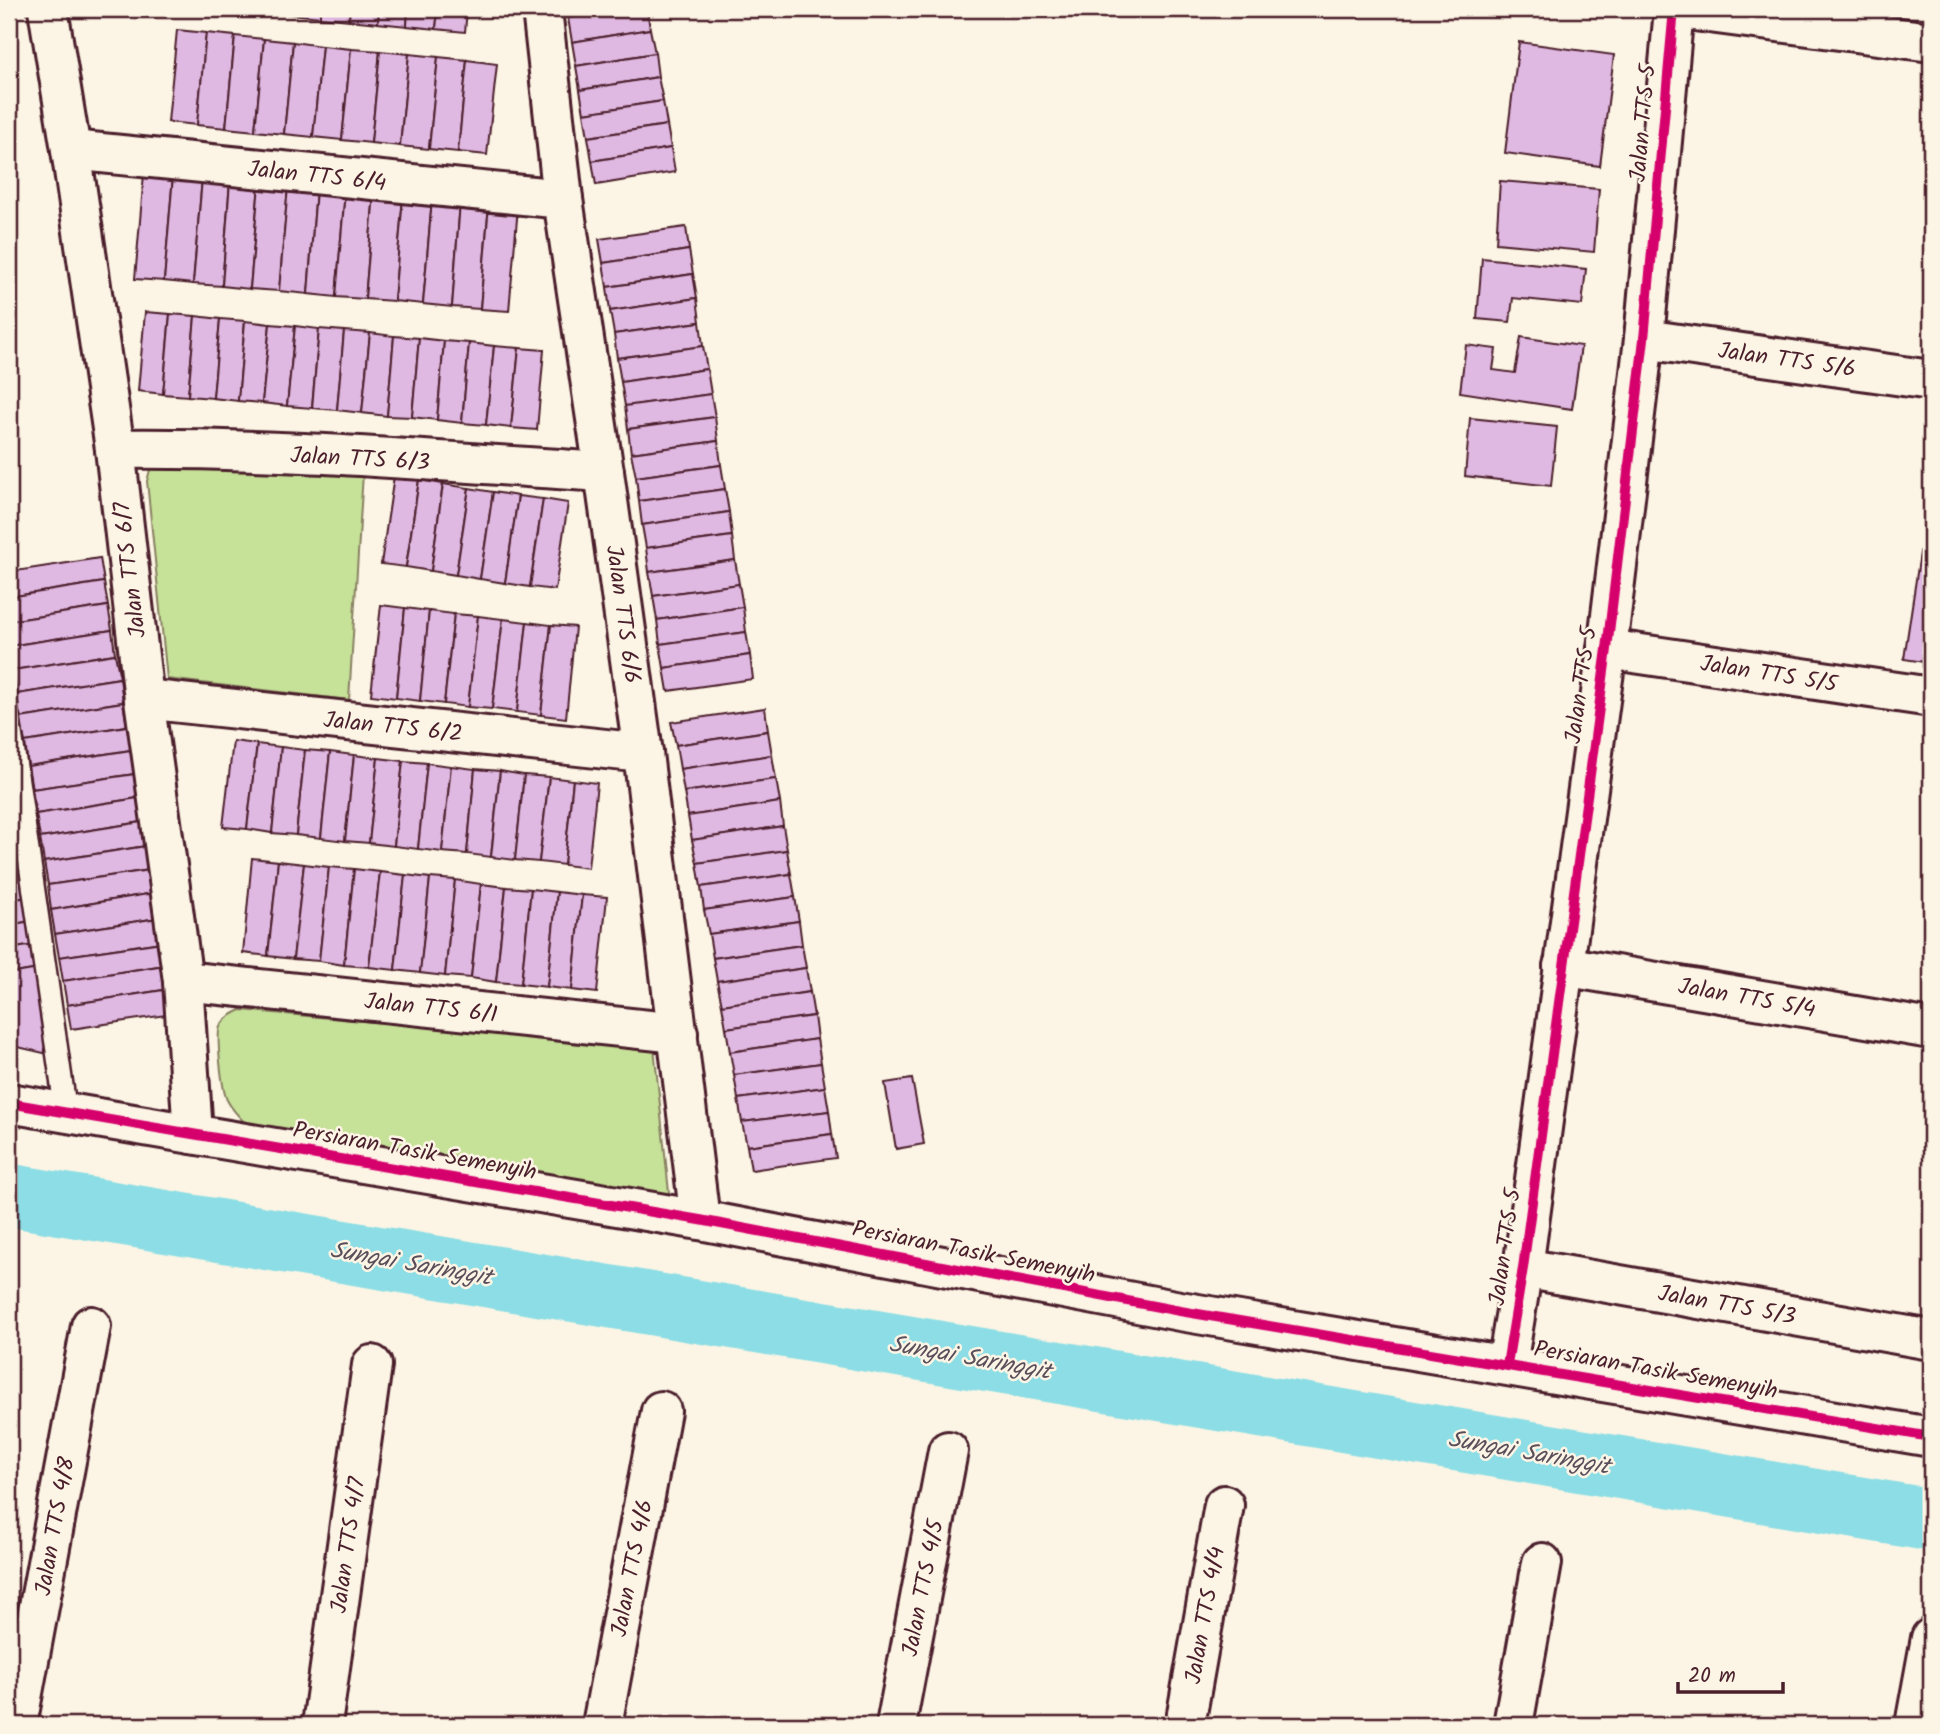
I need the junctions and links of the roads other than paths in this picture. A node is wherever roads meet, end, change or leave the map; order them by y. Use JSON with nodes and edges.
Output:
{"nodes":[{"id":1,"x":48,"y":9,"type":"edge"},
{"id":2,"x":541,"y":9,"type":"edge"},
{"id":3,"x":1676,"y":9,"type":"edge"},
{"id":4,"x":1931,"y":42,"type":"edge"},
{"id":5,"x":71,"y":150,"type":"junction"},
{"id":6,"x":563,"y":199,"type":"junction"},
{"id":7,"x":1643,"y":339,"type":"junction"},
{"id":8,"x":1931,"y":380,"type":"edge"},
{"id":9,"x":115,"y":449,"type":"junction"},
{"id":10,"x":604,"y":472,"type":"junction"},
{"id":11,"x":1607,"y":649,"type":"junction"},
{"id":12,"x":1931,"y":697,"type":"edge"},
{"id":13,"x":144,"y":699,"type":"junction"},
{"id":14,"x":9,"y":719,"type":"edge"},
{"id":15,"x":643,"y":753,"type":"junction"},
{"id":16,"x":1563,"y":966,"type":"junction"},
{"id":17,"x":183,"y":981,"type":"junction"},
{"id":18,"x":1931,"y":1028,"type":"edge"},
{"id":19,"x":678,"y":1033,"type":"junction"},
{"id":20,"x":9,"y":1103,"type":"edge"},
{"id":21,"x":66,"y":1113,"type":"junction"},
{"id":22,"x":193,"y":1134,"type":"junction"},
{"id":23,"x":700,"y":1220,"type":"junction"},
{"id":24,"x":1523,"y":1268,"type":"junction"},
{"id":25,"x":91,"y":1326,"type":"dead end"},
{"id":26,"x":1931,"y":1340,"type":"edge"},
{"id":27,"x":372,"y":1365,"type":"dead end"},
{"id":28,"x":1507,"y":1365,"type":"junction"},
{"id":29,"x":661,"y":1410,"type":"dead end"},
{"id":30,"x":1931,"y":1437,"type":"edge"},
{"id":31,"x":947,"y":1451,"type":"dead end"},
{"id":32,"x":1224,"y":1505,"type":"dead end"},
{"id":33,"x":1542,"y":1563,"type":"dead end"},
{"id":34,"x":1931,"y":1638,"type":"edge"},
{"id":35,"x":17,"y":1725,"type":"edge"},
{"id":36,"x":322,"y":1725,"type":"edge"},
{"id":37,"x":602,"y":1725,"type":"edge"},
{"id":38,"x":896,"y":1725,"type":"edge"},
{"id":39,"x":1185,"y":1725,"type":"edge"},
{"id":40,"x":1513,"y":1725,"type":"edge"},
{"id":41,"x":1915,"y":1725,"type":"edge"}],
"edges":[{"from":1,"to":5,"type":"street","name":"Jalan TTS 6/7"},
{"from":2,"to":6,"type":"street","name":"Jalan TTS 6/6"},
{"from":3,"to":4,"type":"street","name":"Jalan TTS 5"},
{"from":3,"to":7,"type":"street","name":"Jalan TTS 5"},
{"from":5,"to":6,"type":"street","name":"Jalan TTS 6/4"},
{"from":5,"to":9,"type":"street","name":"Jalan TTS 6/7"},
{"from":6,"to":10,"type":"street","name":"Jalan TTS 6/6"},
{"from":7,"to":8,"type":"street","name":"Jalan TTS 5/6"},
{"from":7,"to":11,"type":"street","name":"Jalan TTS 5"},
{"from":9,"to":10,"type":"street","name":"Jalan TTS 6/3"},
{"from":9,"to":13,"type":"street","name":"Jalan TTS 6/7"},
{"from":10,"to":15,"type":"street","name":"Jalan TTS 6/6"},
{"from":11,"to":12,"type":"street","name":"Jalan TTS 5/5"},
{"from":11,"to":16,"type":"street","name":"Jalan TTS 5"},
{"from":13,"to":15,"type":"street","name":"Jalan TTS 6/2"},
{"from":13,"to":17,"type":"street","name":"Jalan TTS 6/7"},
{"from":14,"to":21,"type":"lane"},
{"from":15,"to":19,"type":"street","name":"Jalan TTS 6/6"},
{"from":16,"to":18,"type":"street","name":"Jalan TTS 5/4"},
{"from":16,"to":24,"type":"street","name":"Jalan TTS 5"},
{"from":17,"to":19,"type":"street","name":"Jalan TTS 6/1"},
{"from":17,"to":22,"type":"street","name":"Jalan TTS 6/7"},
{"from":19,"to":23,"type":"street","name":"Jalan TTS 6/6"},
{"from":20,"to":21,"type":"street","name":"Persiaran Tasik Semenyih"},
{"from":21,"to":22,"type":"street","name":"Persiaran Tasik Semenyih"},
{"from":22,"to":23,"type":"street","name":"Persiaran Tasik Semenyih"},
{"from":23,"to":28,"type":"street","name":"Persiaran Tasik Semenyih"},
{"from":24,"to":26,"type":"street","name":"Jalan TTS 5/3"},
{"from":24,"to":28,"type":"street","name":"Jalan TTS 5"},
{"from":25,"to":35,"type":"street","name":"Jalan TTS 4/8"},
{"from":27,"to":36,"type":"street","name":"Jalan TTS 4/7"},
{"from":28,"to":30,"type":"street","name":"Persiaran Tasik Semenyih"},
{"from":29,"to":37,"type":"street","name":"Jalan TTS 4/6"},
{"from":31,"to":38,"type":"street","name":"Jalan TTS 4/5"},
{"from":32,"to":39,"type":"street","name":"Jalan TTS 4/4"},
{"from":33,"to":40,"type":"street"},
{"from":34,"to":41,"type":"street"}]}
